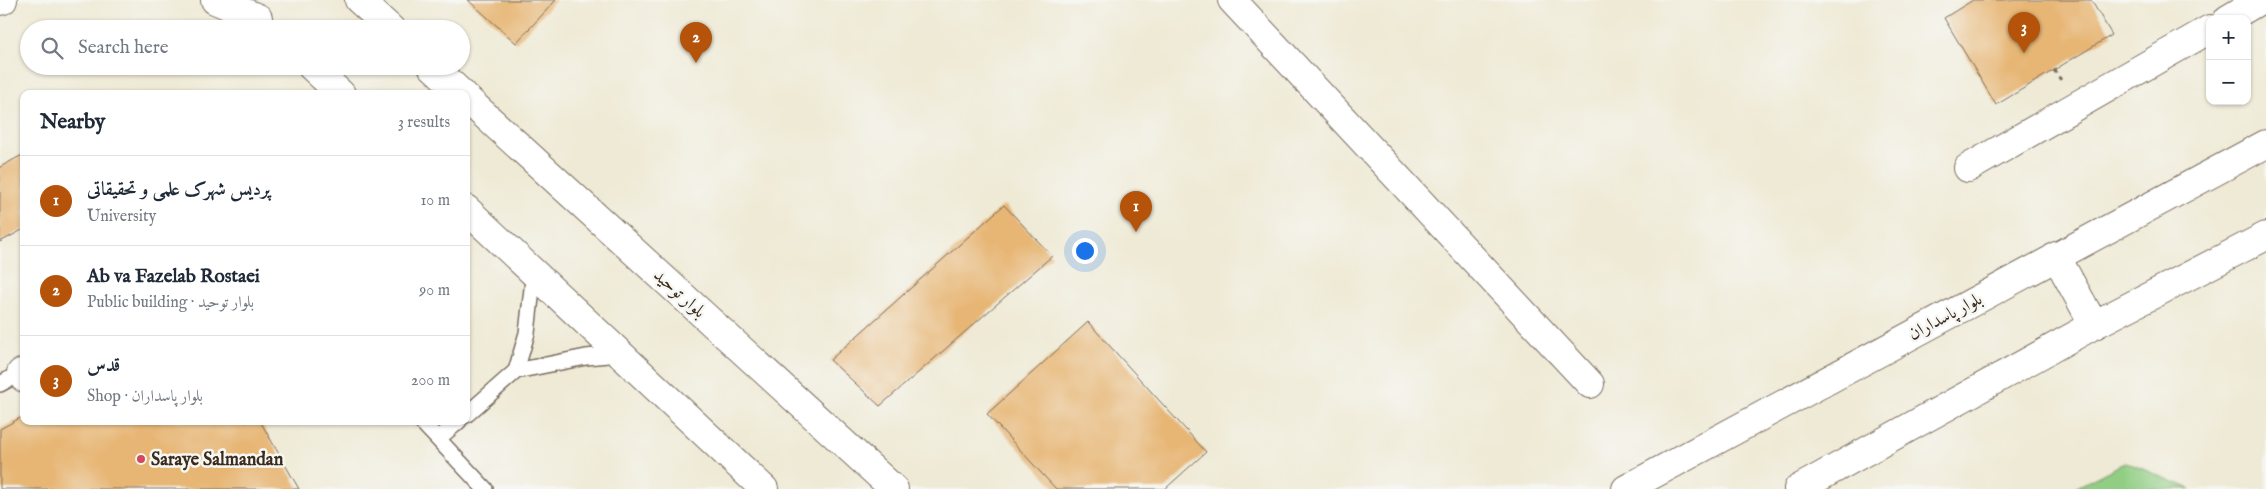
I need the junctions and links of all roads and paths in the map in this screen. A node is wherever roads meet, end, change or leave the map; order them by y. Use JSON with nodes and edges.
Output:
{"nodes":[{"id":1,"x":215,"y":0,"type":"edge"},
{"id":2,"x":237,"y":0,"type":"edge"},
{"id":3,"x":359,"y":0,"type":"edge"},
{"id":4,"x":1232,"y":0,"type":"edge"},
{"id":5,"x":2260,"y":0,"type":"edge"},
{"id":6,"x":2235,"y":15,"type":"edge"},
{"id":7,"x":258,"y":20,"type":"edge"},
{"id":8,"x":260,"y":20,"type":"edge"},
{"id":9,"x":381,"y":20,"type":"edge"},
{"id":10,"x":2206,"y":31,"type":"edge"},
{"id":11,"x":321,"y":75,"type":"edge"},
{"id":12,"x":442,"y":75,"type":"edge"},
{"id":13,"x":337,"y":90,"type":"edge"},
{"id":14,"x":458,"y":90,"type":"edge"},
{"id":15,"x":470,"y":102,"type":"edge"},
{"id":16,"x":2266,"y":144,"type":"edge"},
{"id":17,"x":1968,"y":168,"type":"dead end"},
{"id":18,"x":470,"y":213,"type":"edge"},
{"id":19,"x":2266,"y":236,"type":"edge"},
{"id":20,"x":2056,"y":256,"type":"junction"},
{"id":21,"x":534,"y":270,"type":"junction"},
{"id":22,"x":2094,"y":325,"type":"junction"},
{"id":23,"x":620,"y":354,"type":"junction"},
{"id":24,"x":516,"y":371,"type":"junction"},
{"id":25,"x":1590,"y":384,"type":"dead end"},
{"id":26,"x":470,"y":411,"type":"edge"},
{"id":27,"x":426,"y":425,"type":"edge"},
{"id":28,"x":454,"y":425,"type":"edge"},
{"id":29,"x":439,"y":438,"type":"junction"},
{"id":30,"x":485,"y":489,"type":"edge"},
{"id":31,"x":764,"y":489,"type":"edge"},
{"id":32,"x":894,"y":489,"type":"edge"},
{"id":33,"x":1626,"y":489,"type":"edge"},
{"id":34,"x":1798,"y":489,"type":"edge"}],
"edges":[{"from":1,"to":7,"type":"main road"},
{"from":2,"to":8,"type":"main road"},
{"from":3,"to":9,"type":"main road"},
{"from":4,"to":25,"type":"main road"},
{"from":5,"to":6,"type":"main road"},
{"from":10,"to":17,"type":"main road"},
{"from":11,"to":13,"type":"main road"},
{"from":12,"to":14,"type":"main road"},
{"from":15,"to":32,"type":"main road","name":"بلوار توحید"},
{"from":16,"to":20,"type":"main road","name":"بلوار پاسداران"},
{"from":18,"to":21,"type":"main road"},
{"from":19,"to":22,"type":"main road"},
{"from":20,"to":22,"type":"main road"},
{"from":20,"to":33,"type":"main road","name":"بلوار پاسداران"},
{"from":21,"to":23,"type":"main road"},
{"from":21,"to":24,"type":"lane"},
{"from":22,"to":34,"type":"main road"},
{"from":23,"to":24,"type":"lane"},
{"from":23,"to":31,"type":"main road"},
{"from":24,"to":26,"type":"lane"},
{"from":27,"to":29,"type":"lane"},
{"from":28,"to":29,"type":"lane"},
{"from":29,"to":30,"type":"lane"}]}
